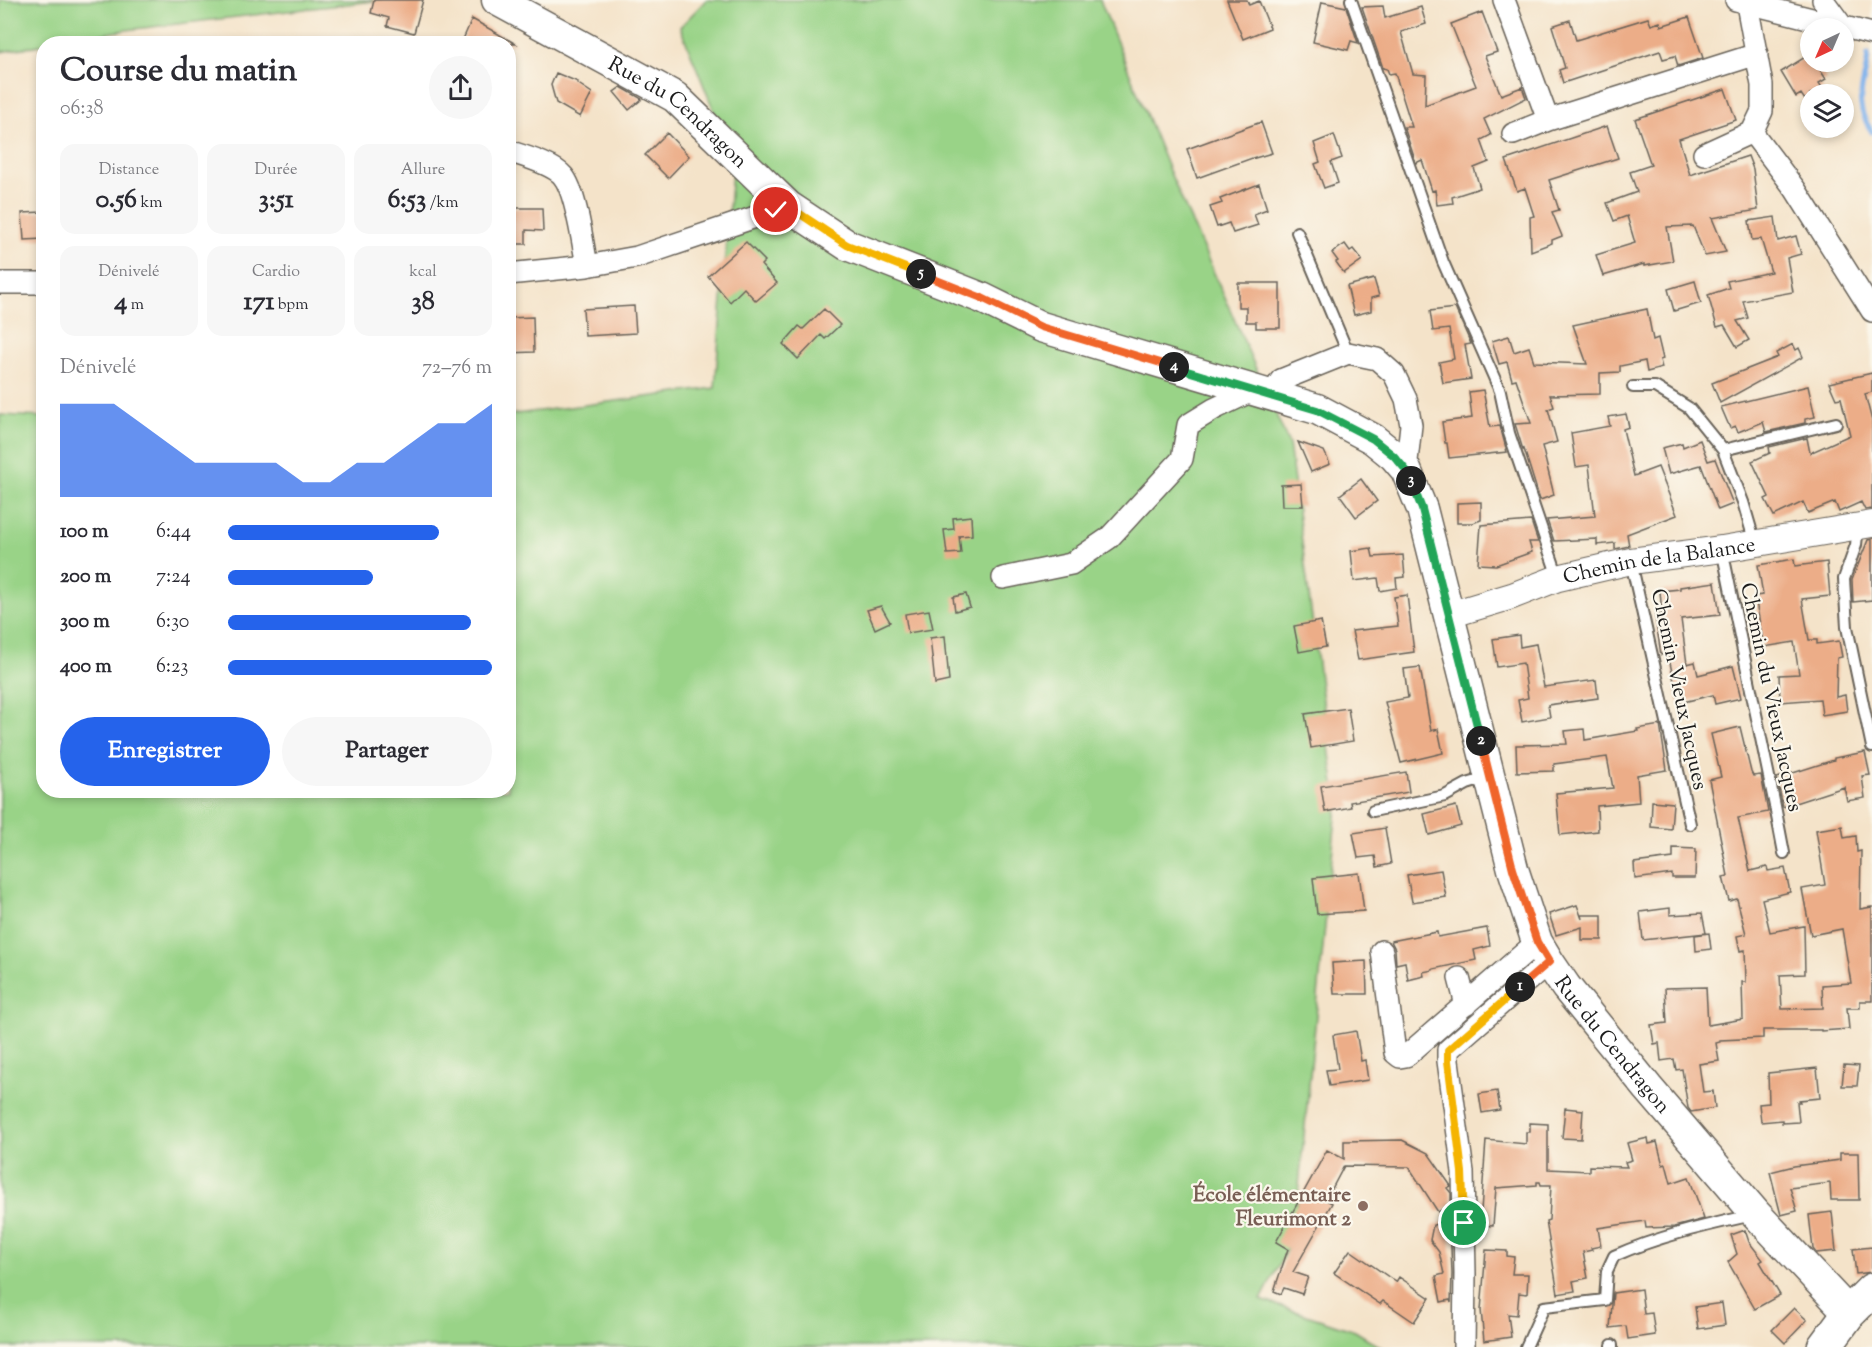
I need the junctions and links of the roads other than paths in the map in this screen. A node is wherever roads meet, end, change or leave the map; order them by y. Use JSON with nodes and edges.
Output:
{"nodes":[{"id":1,"x":497,"y":0,"type":"edge"},
{"id":2,"x":1352,"y":0,"type":"edge"},
{"id":3,"x":1504,"y":0,"type":"edge"},
{"id":4,"x":1823,"y":0,"type":"edge"},
{"id":5,"x":1741,"y":2,"type":"edge"},
{"id":6,"x":1808,"y":18,"type":"edge"},
{"id":7,"x":1836,"y":18,"type":"edge"},
{"id":8,"x":1854,"y":29,"type":"edge"},
{"id":9,"x":1872,"y":34,"type":"edge"},
{"id":10,"x":1757,"y":54,"type":"junction"},
{"id":11,"x":1548,"y":120,"type":"junction"},
{"id":12,"x":1752,"y":132,"type":"junction"},
{"id":13,"x":1513,"y":134,"type":"dead end"},
{"id":14,"x":516,"y":154,"type":"edge"},
{"id":15,"x":1704,"y":154,"type":"dead end"},
{"id":16,"x":788,"y":206,"type":"junction"},
{"id":17,"x":1297,"y":232,"type":"dead end"},
{"id":18,"x":587,"y":266,"type":"junction"},
{"id":19,"x":516,"y":273,"type":"edge"},
{"id":20,"x":0,"y":283,"type":"edge"},
{"id":21,"x":36,"y":283,"type":"edge"},
{"id":22,"x":1872,"y":311,"type":"edge"},
{"id":23,"x":1348,"y":353,"type":"junction"},
{"id":24,"x":1633,"y":387,"type":"dead end"},
{"id":25,"x":1263,"y":393,"type":"junction"},
{"id":26,"x":1836,"y":423,"type":"dead end"},
{"id":27,"x":1723,"y":450,"type":"junction"},
{"id":28,"x":1406,"y":470,"type":"junction"},
{"id":29,"x":1865,"y":525,"type":"edge"},
{"id":30,"x":1755,"y":543,"type":"junction"},
{"id":31,"x":1722,"y":549,"type":"junction"},
{"id":32,"x":1631,"y":561,"type":"junction"},
{"id":33,"x":1003,"y":578,"type":"dead end"},
{"id":34,"x":1558,"y":578,"type":"junction"},
{"id":35,"x":1449,"y":615,"type":"junction"},
{"id":36,"x":1872,"y":747,"type":"edge"},
{"id":37,"x":1490,"y":777,"type":"junction"},
{"id":38,"x":1373,"y":811,"type":"dead end"},
{"id":39,"x":1690,"y":824,"type":"dead end"},
{"id":40,"x":1784,"y":853,"type":"dead end"},
{"id":41,"x":1382,"y":951,"type":"dead end"},
{"id":42,"x":1543,"y":952,"type":"junction"},
{"id":43,"x":1459,"y":978,"type":"dead end"},
{"id":44,"x":1466,"y":1005,"type":"junction"},
{"id":45,"x":1756,"y":1214,"type":"junction"},
{"id":46,"x":1872,"y":1290,"type":"edge"},
{"id":47,"x":1861,"y":1316,"type":"edge"},
{"id":48,"x":1464,"y":1347,"type":"edge"},
{"id":49,"x":1526,"y":1347,"type":"edge"},
{"id":50,"x":1824,"y":1347,"type":"edge"},
{"id":51,"x":1837,"y":1347,"type":"edge"},
{"id":52,"x":1849,"y":1347,"type":"edge"}],
"edges":[{"from":1,"to":16,"type":"main road","name":"Rue du Cendragon"},
{"from":2,"to":34,"type":"lane"},
{"from":3,"to":11,"type":"street"},
{"from":4,"to":7,"type":"street"},
{"from":5,"to":6,"type":"street"},
{"from":5,"to":10,"type":"street"},
{"from":8,"to":9,"type":"street"},
{"from":10,"to":11,"type":"street"},
{"from":10,"to":12,"type":"street"},
{"from":11,"to":13,"type":"street"},
{"from":12,"to":15,"type":"street"},
{"from":12,"to":22,"type":"street"},
{"from":14,"to":18,"type":"street"},
{"from":16,"to":18,"type":"street"},
{"from":16,"to":25,"type":"main road","name":"Rue du Cendragon"},
{"from":17,"to":23,"type":"lane"},
{"from":18,"to":19,"type":"street"},
{"from":20,"to":21,"type":"street"},
{"from":23,"to":25,"type":"street"},
{"from":23,"to":28,"type":"street"},
{"from":24,"to":27,"type":"lane"},
{"from":25,"to":28,"type":"main road","name":"Rue du Cendragon"},
{"from":25,"to":33,"type":"street"},
{"from":26,"to":27,"type":"lane"},
{"from":27,"to":30,"type":"lane"},
{"from":28,"to":35,"type":"main road","name":"Rue du Cendragon"},
{"from":29,"to":30,"type":"street","name":"Chemin de la Balance"},
{"from":29,"to":36,"type":"lane"},
{"from":30,"to":31,"type":"street","name":"Chemin de la Balance"},
{"from":31,"to":32,"type":"street","name":"Chemin de la Balance"},
{"from":31,"to":40,"type":"lane","name":"Chemin du Vieux Jacques"},
{"from":32,"to":34,"type":"street","name":"Chemin de la Balance"},
{"from":32,"to":39,"type":"lane","name":"Chemin Vieux Jacques"},
{"from":34,"to":35,"type":"street","name":"Chemin de la Balance"},
{"from":35,"to":37,"type":"main road","name":"Rue du Cendragon"},
{"from":37,"to":38,"type":"lane"},
{"from":37,"to":42,"type":"main road","name":"Rue du Cendragon"},
{"from":41,"to":44,"type":"street"},
{"from":42,"to":44,"type":"street"},
{"from":42,"to":45,"type":"main road","name":"Rue du Cendragon"},
{"from":42,"to":48,"type":"street"},
{"from":43,"to":44,"type":"street"},
{"from":45,"to":47,"type":"main road","name":"Rue du Cendragon"},
{"from":45,"to":49,"type":"lane"},
{"from":46,"to":47,"type":"main road"},
{"from":47,"to":50,"type":"main road"},
{"from":47,"to":51,"type":"main road"},
{"from":47,"to":52,"type":"main road"}]}
